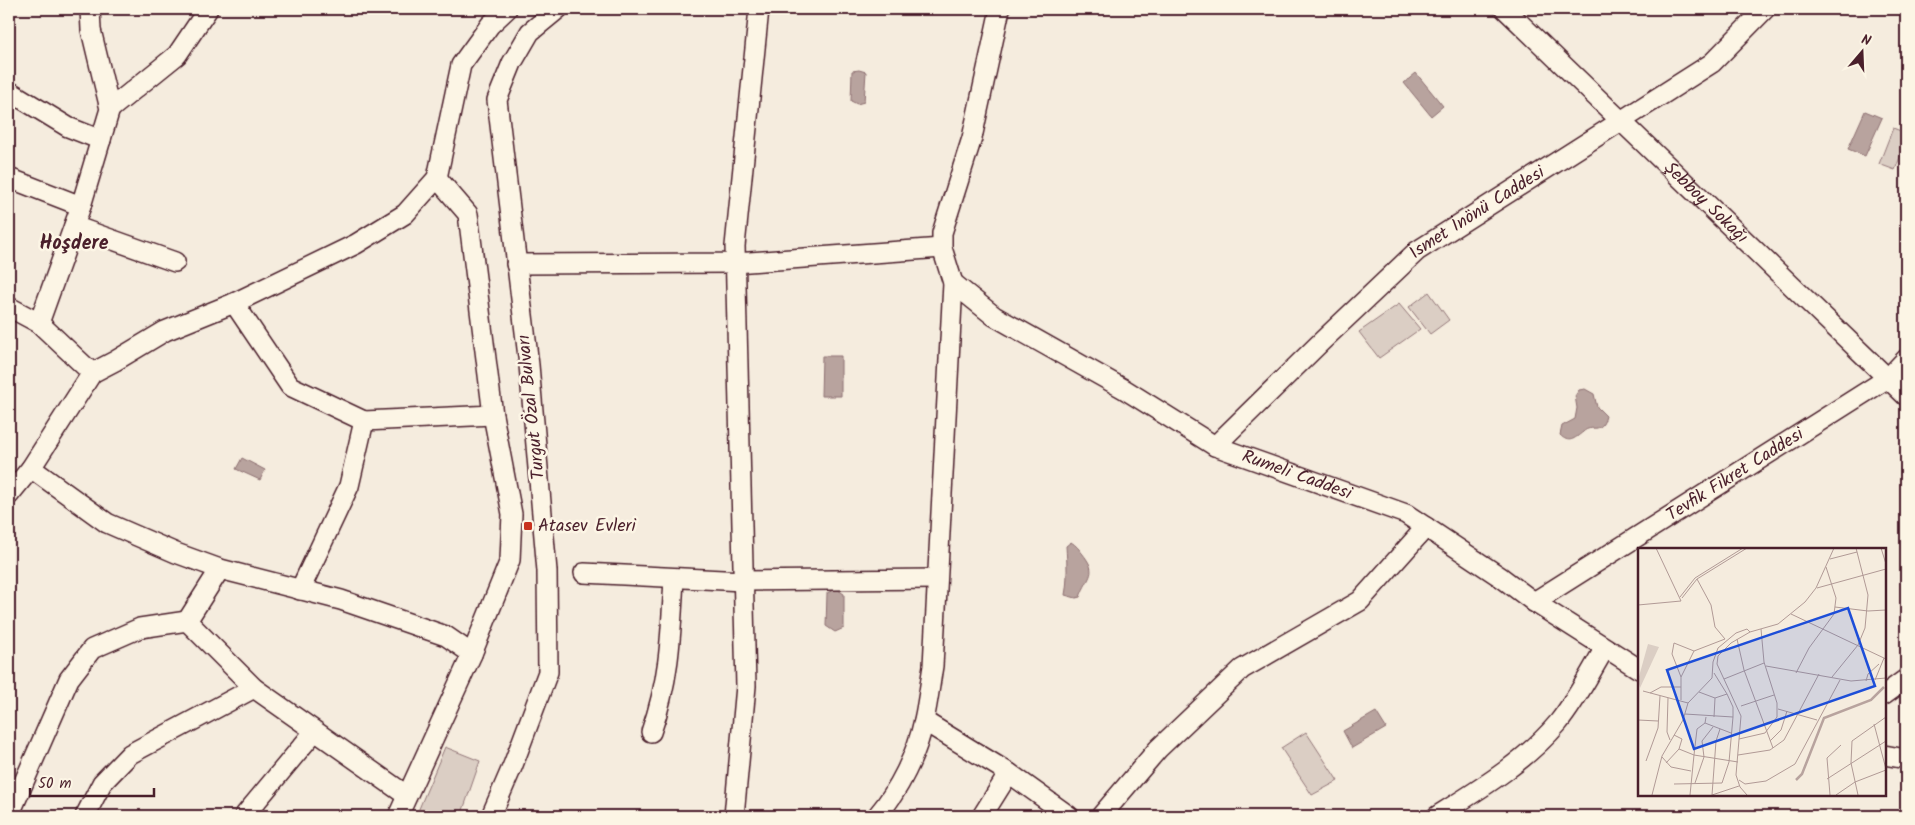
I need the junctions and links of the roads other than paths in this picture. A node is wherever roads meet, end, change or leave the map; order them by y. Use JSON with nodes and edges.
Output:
{"nodes":[{"id":1,"x":90,"y":9,"type":"edge"},
{"id":2,"x":208,"y":9,"type":"edge"},
{"id":3,"x":507,"y":9,"type":"edge"},
{"id":4,"x":558,"y":9,"type":"edge"},
{"id":5,"x":759,"y":9,"type":"edge"},
{"id":6,"x":1000,"y":9,"type":"edge"},
{"id":7,"x":1505,"y":9,"type":"edge"},
{"id":8,"x":1765,"y":9,"type":"edge"},
{"id":9,"x":9,"y":91,"type":"edge"},
{"id":10,"x":110,"y":109,"type":"junction"},
{"id":11,"x":1622,"y":122,"type":"junction"},
{"id":12,"x":101,"y":140,"type":"junction"},
{"id":13,"x":9,"y":178,"type":"edge"},
{"id":14,"x":437,"y":178,"type":"junction"},
{"id":15,"x":81,"y":206,"type":"junction"},
{"id":16,"x":74,"y":226,"type":"junction"},
{"id":17,"x":942,"y":248,"type":"junction"},
{"id":18,"x":175,"y":262,"type":"dead end"},
{"id":19,"x":735,"y":263,"type":"junction"},
{"id":20,"x":516,"y":264,"type":"junction"},
{"id":21,"x":953,"y":283,"type":"junction"},
{"id":22,"x":234,"y":303,"type":"junction"},
{"id":23,"x":9,"y":307,"type":"edge"},
{"id":24,"x":39,"y":323,"type":"junction"},
{"id":25,"x":1906,"y":359,"type":"edge"},
{"id":26,"x":92,"y":373,"type":"junction"},
{"id":27,"x":1888,"y":378,"type":"junction"},
{"id":28,"x":1906,"y":396,"type":"edge"},
{"id":29,"x":493,"y":415,"type":"junction"},
{"id":30,"x":364,"y":421,"type":"junction"},
{"id":31,"x":1215,"y":446,"type":"junction"},
{"id":32,"x":31,"y":468,"type":"junction"},
{"id":33,"x":9,"y":495,"type":"edge"},
{"id":34,"x":1426,"y":527,"type":"junction"},
{"id":35,"x":220,"y":569,"type":"junction"},
{"id":36,"x":584,"y":573,"type":"dead end"},
{"id":37,"x":674,"y":578,"type":"junction"},
{"id":38,"x":937,"y":580,"type":"junction"},
{"id":39,"x":744,"y":581,"type":"junction"},
{"id":40,"x":300,"y":590,"type":"junction"},
{"id":41,"x":1534,"y":602,"type":"junction"},
{"id":42,"x":186,"y":621,"type":"junction"},
{"id":43,"x":1605,"y":648,"type":"junction"},
{"id":44,"x":472,"y":654,"type":"junction"},
{"id":45,"x":1638,"y":669,"type":"edge"},
{"id":46,"x":1906,"y":679,"type":"edge"},
{"id":47,"x":254,"y":688,"type":"junction"},
{"id":48,"x":1885,"y":693,"type":"edge"},
{"id":49,"x":924,"y":721,"type":"junction"},
{"id":50,"x":314,"y":732,"type":"junction"},
{"id":51,"x":651,"y":732,"type":"dead end"},
{"id":52,"x":1885,"y":755,"type":"edge"},
{"id":53,"x":1906,"y":759,"type":"edge"},
{"id":54,"x":1009,"y":772,"type":"junction"},
{"id":55,"x":406,"y":796,"type":"junction"},
{"id":56,"x":9,"y":816,"type":"edge"},
{"id":57,"x":85,"y":816,"type":"edge"},
{"id":58,"x":244,"y":816,"type":"edge"},
{"id":59,"x":398,"y":816,"type":"edge"},
{"id":60,"x":491,"y":816,"type":"edge"},
{"id":61,"x":734,"y":816,"type":"edge"},
{"id":62,"x":877,"y":816,"type":"edge"},
{"id":63,"x":982,"y":816,"type":"edge"},
{"id":64,"x":1069,"y":816,"type":"edge"},
{"id":65,"x":1101,"y":816,"type":"edge"},
{"id":66,"x":1437,"y":816,"type":"edge"}],
"edges":[{"from":1,"to":10,"type":"street"},
{"from":2,"to":10,"type":"street"},
{"from":3,"to":14,"type":"street"},
{"from":4,"to":20,"type":"street","name":"Turgut Özal Bulvarı"},
{"from":5,"to":19,"type":"street"},
{"from":6,"to":17,"type":"street"},
{"from":7,"to":11,"type":"street","name":"Şebboy Sokağı"},
{"from":8,"to":11,"type":"street","name":"İsmet İnönü Caddesi"},
{"from":9,"to":12,"type":"street"},
{"from":10,"to":12,"type":"street"},
{"from":11,"to":27,"type":"street","name":"Şebboy Sokağı"},
{"from":11,"to":31,"type":"street","name":"İsmet İnönü Caddesi"},
{"from":12,"to":15,"type":"street"},
{"from":13,"to":15,"type":"street"},
{"from":14,"to":22,"type":"street"},
{"from":14,"to":29,"type":"street"},
{"from":15,"to":16,"type":"street"},
{"from":16,"to":18,"type":"street"},
{"from":16,"to":24,"type":"street"},
{"from":17,"to":19,"type":"street"},
{"from":17,"to":21,"type":"street"},
{"from":19,"to":20,"type":"street"},
{"from":19,"to":39,"type":"street"},
{"from":20,"to":60,"type":"street","name":"Turgut Özal Bulvarı"},
{"from":21,"to":31,"type":"street","name":"Rumeli Caddesi"},
{"from":21,"to":38,"type":"street"},
{"from":22,"to":26,"type":"street"},
{"from":22,"to":30,"type":"street"},
{"from":23,"to":24,"type":"street"},
{"from":24,"to":26,"type":"street"},
{"from":25,"to":27,"type":"street","name":"Tevfik Fikret Caddesi"},
{"from":26,"to":32,"type":"street"},
{"from":27,"to":28,"type":"street","name":"Şebboy Sokağı"},
{"from":27,"to":41,"type":"street","name":"Tevfik Fikret Caddesi"},
{"from":29,"to":30,"type":"street"},
{"from":29,"to":44,"type":"street"},
{"from":30,"to":40,"type":"street"},
{"from":31,"to":34,"type":"street","name":"Rumeli Caddesi"},
{"from":32,"to":33,"type":"street"},
{"from":32,"to":35,"type":"street"},
{"from":34,"to":41,"type":"street","name":"Rumeli Caddesi"},
{"from":34,"to":65,"type":"street"},
{"from":35,"to":40,"type":"street"},
{"from":35,"to":42,"type":"street"},
{"from":36,"to":37,"type":"street"},
{"from":37,"to":39,"type":"street"},
{"from":37,"to":51,"type":"street"},
{"from":38,"to":39,"type":"street"},
{"from":38,"to":49,"type":"street"},
{"from":39,"to":61,"type":"street"},
{"from":40,"to":44,"type":"street"},
{"from":41,"to":43,"type":"street","name":"Rumeli Caddesi"},
{"from":42,"to":47,"type":"street"},
{"from":42,"to":56,"type":"street"},
{"from":43,"to":45,"type":"street","name":"Rumeli Caddesi"},
{"from":43,"to":66,"type":"street"},
{"from":44,"to":55,"type":"street"},
{"from":46,"to":48,"type":"street"},
{"from":47,"to":50,"type":"street"},
{"from":47,"to":57,"type":"street"},
{"from":49,"to":54,"type":"street"},
{"from":49,"to":62,"type":"street"},
{"from":50,"to":55,"type":"street"},
{"from":50,"to":58,"type":"street"},
{"from":52,"to":53,"type":"street"},
{"from":54,"to":63,"type":"street"},
{"from":54,"to":64,"type":"street"},
{"from":55,"to":59,"type":"street"}]}
